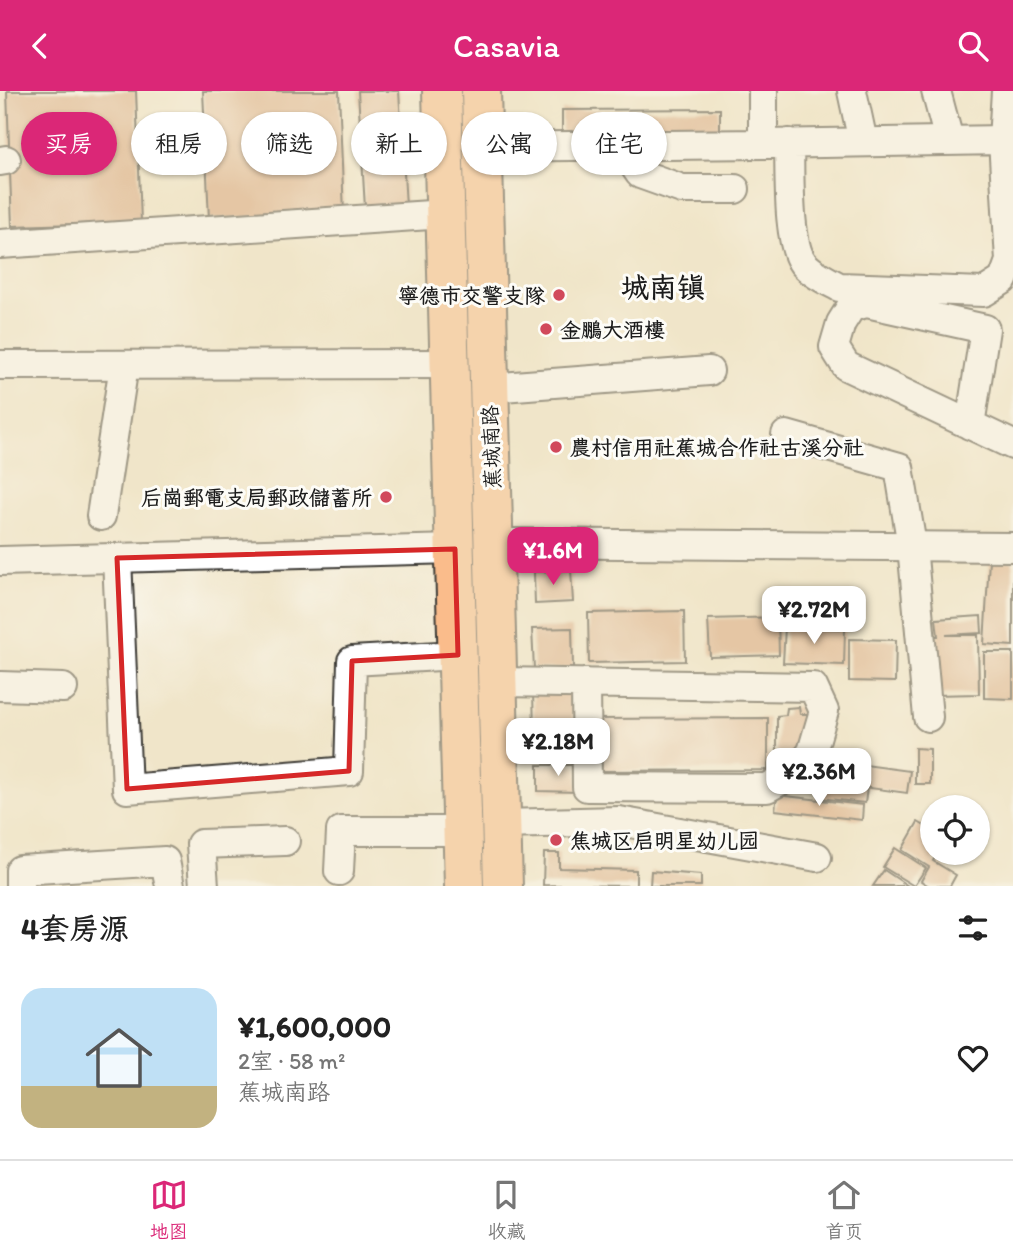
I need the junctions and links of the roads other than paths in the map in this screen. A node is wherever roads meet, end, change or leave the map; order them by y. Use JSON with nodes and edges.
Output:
{"nodes":[{"id":1,"x":442,"y":91,"type":"edge"},
{"id":2,"x":481,"y":91,"type":"edge"},
{"id":3,"x":763,"y":91,"type":"edge"},
{"id":4,"x":852,"y":91,"type":"edge"},
{"id":5,"x":936,"y":91,"type":"edge"},
{"id":6,"x":1006,"y":91,"type":"edge"},
{"id":7,"x":481,"y":112,"type":"edge"},
{"id":8,"x":949,"y":140,"type":"junction"},
{"id":9,"x":1003,"y":140,"type":"junction"},
{"id":10,"x":863,"y":142,"type":"junction"},
{"id":11,"x":776,"y":143,"type":"junction"},
{"id":12,"x":667,"y":144,"type":"edge"},
{"id":13,"x":483,"y":175,"type":"edge"},
{"id":14,"x":643,"y":175,"type":"edge"},
{"id":15,"x":735,"y":189,"type":"dead end"},
{"id":16,"x":445,"y":214,"type":"junction"},
{"id":17,"x":0,"y":244,"type":"edge"},
{"id":18,"x":449,"y":364,"type":"junction"},
{"id":19,"x":0,"y":365,"type":"edge"},
{"id":20,"x":124,"y":365,"type":"junction"},
{"id":21,"x":709,"y":371,"type":"dead end"},
{"id":22,"x":489,"y":388,"type":"junction"},
{"id":23,"x":970,"y":425,"type":"junction"},
{"id":24,"x":786,"y":435,"type":"dead end"},
{"id":25,"x":1013,"y":445,"type":"edge"},
{"id":26,"x":102,"y":516,"type":"dead end"},
{"id":27,"x":494,"y":543,"type":"junction"},
{"id":28,"x":912,"y":546,"type":"junction"},
{"id":29,"x":1013,"y":547,"type":"edge"},
{"id":30,"x":455,"y":549,"type":"junction"},
{"id":31,"x":117,"y":558,"type":"junction"},
{"id":32,"x":0,"y":561,"type":"edge"},
{"id":33,"x":458,"y":655,"type":"junction"},
{"id":34,"x":498,"y":682,"type":"junction"},
{"id":35,"x":586,"y":683,"type":"junction"},
{"id":36,"x":0,"y":686,"type":"edge"},
{"id":37,"x":62,"y":688,"type":"dead end"},
{"id":38,"x":928,"y":717,"type":"dead end"},
{"id":39,"x":502,"y":824,"type":"junction"},
{"id":40,"x":463,"y":831,"type":"junction"},
{"id":41,"x":285,"y":841,"type":"dead end"},
{"id":42,"x":817,"y":857,"type":"dead end"},
{"id":43,"x":339,"y":871,"type":"dead end"},
{"id":44,"x":20,"y":886,"type":"edge"},
{"id":45,"x":170,"y":886,"type":"edge"},
{"id":46,"x":204,"y":886,"type":"edge"},
{"id":47,"x":464,"y":886,"type":"edge"},
{"id":48,"x":503,"y":886,"type":"edge"}],
"edges":[{"from":1,"to":16,"type":"highway","name":"蕉城南路"},
{"from":2,"to":7,"type":"highway","name":"蕉城南路"},
{"from":3,"to":11,"type":"street"},
{"from":4,"to":10,"type":"street"},
{"from":5,"to":8,"type":"street"},
{"from":6,"to":9,"type":"street"},
{"from":8,"to":9,"type":"street"},
{"from":8,"to":10,"type":"street"},
{"from":9,"to":11,"type":"street"},
{"from":10,"to":11,"type":"street"},
{"from":11,"to":12,"type":"street"},
{"from":13,"to":22,"type":"highway","name":"蕉城南路"},
{"from":14,"to":15,"type":"street"},
{"from":16,"to":17,"type":"street"},
{"from":16,"to":18,"type":"highway","name":"蕉城南路"},
{"from":18,"to":20,"type":"street"},
{"from":18,"to":30,"type":"highway","name":"蕉城南路"},
{"from":19,"to":20,"type":"street"},
{"from":20,"to":26,"type":"street"},
{"from":21,"to":22,"type":"street"},
{"from":22,"to":27,"type":"highway","name":"蕉城南路"},
{"from":23,"to":23,"type":"street"},
{"from":23,"to":25,"type":"street"},
{"from":24,"to":28,"type":"street"},
{"from":27,"to":28,"type":"street"},
{"from":27,"to":34,"type":"highway","name":"蕉城南路"},
{"from":28,"to":29,"type":"street"},
{"from":28,"to":38,"type":"street"},
{"from":30,"to":31,"type":"street"},
{"from":30,"to":33,"type":"highway","name":"蕉城南路"},
{"from":31,"to":32,"type":"street"},
{"from":31,"to":33,"type":"street"},
{"from":33,"to":40,"type":"highway","name":"蕉城南路"},
{"from":34,"to":35,"type":"street"},
{"from":34,"to":39,"type":"highway","name":"蕉城南路"},
{"from":35,"to":35,"type":"street"},
{"from":36,"to":37,"type":"street"},
{"from":39,"to":42,"type":"street"},
{"from":39,"to":48,"type":"highway","name":"蕉城南路"},
{"from":40,"to":43,"type":"street"},
{"from":40,"to":47,"type":"highway","name":"蕉城南路"},
{"from":41,"to":46,"type":"street"},
{"from":44,"to":45,"type":"street"}]}
